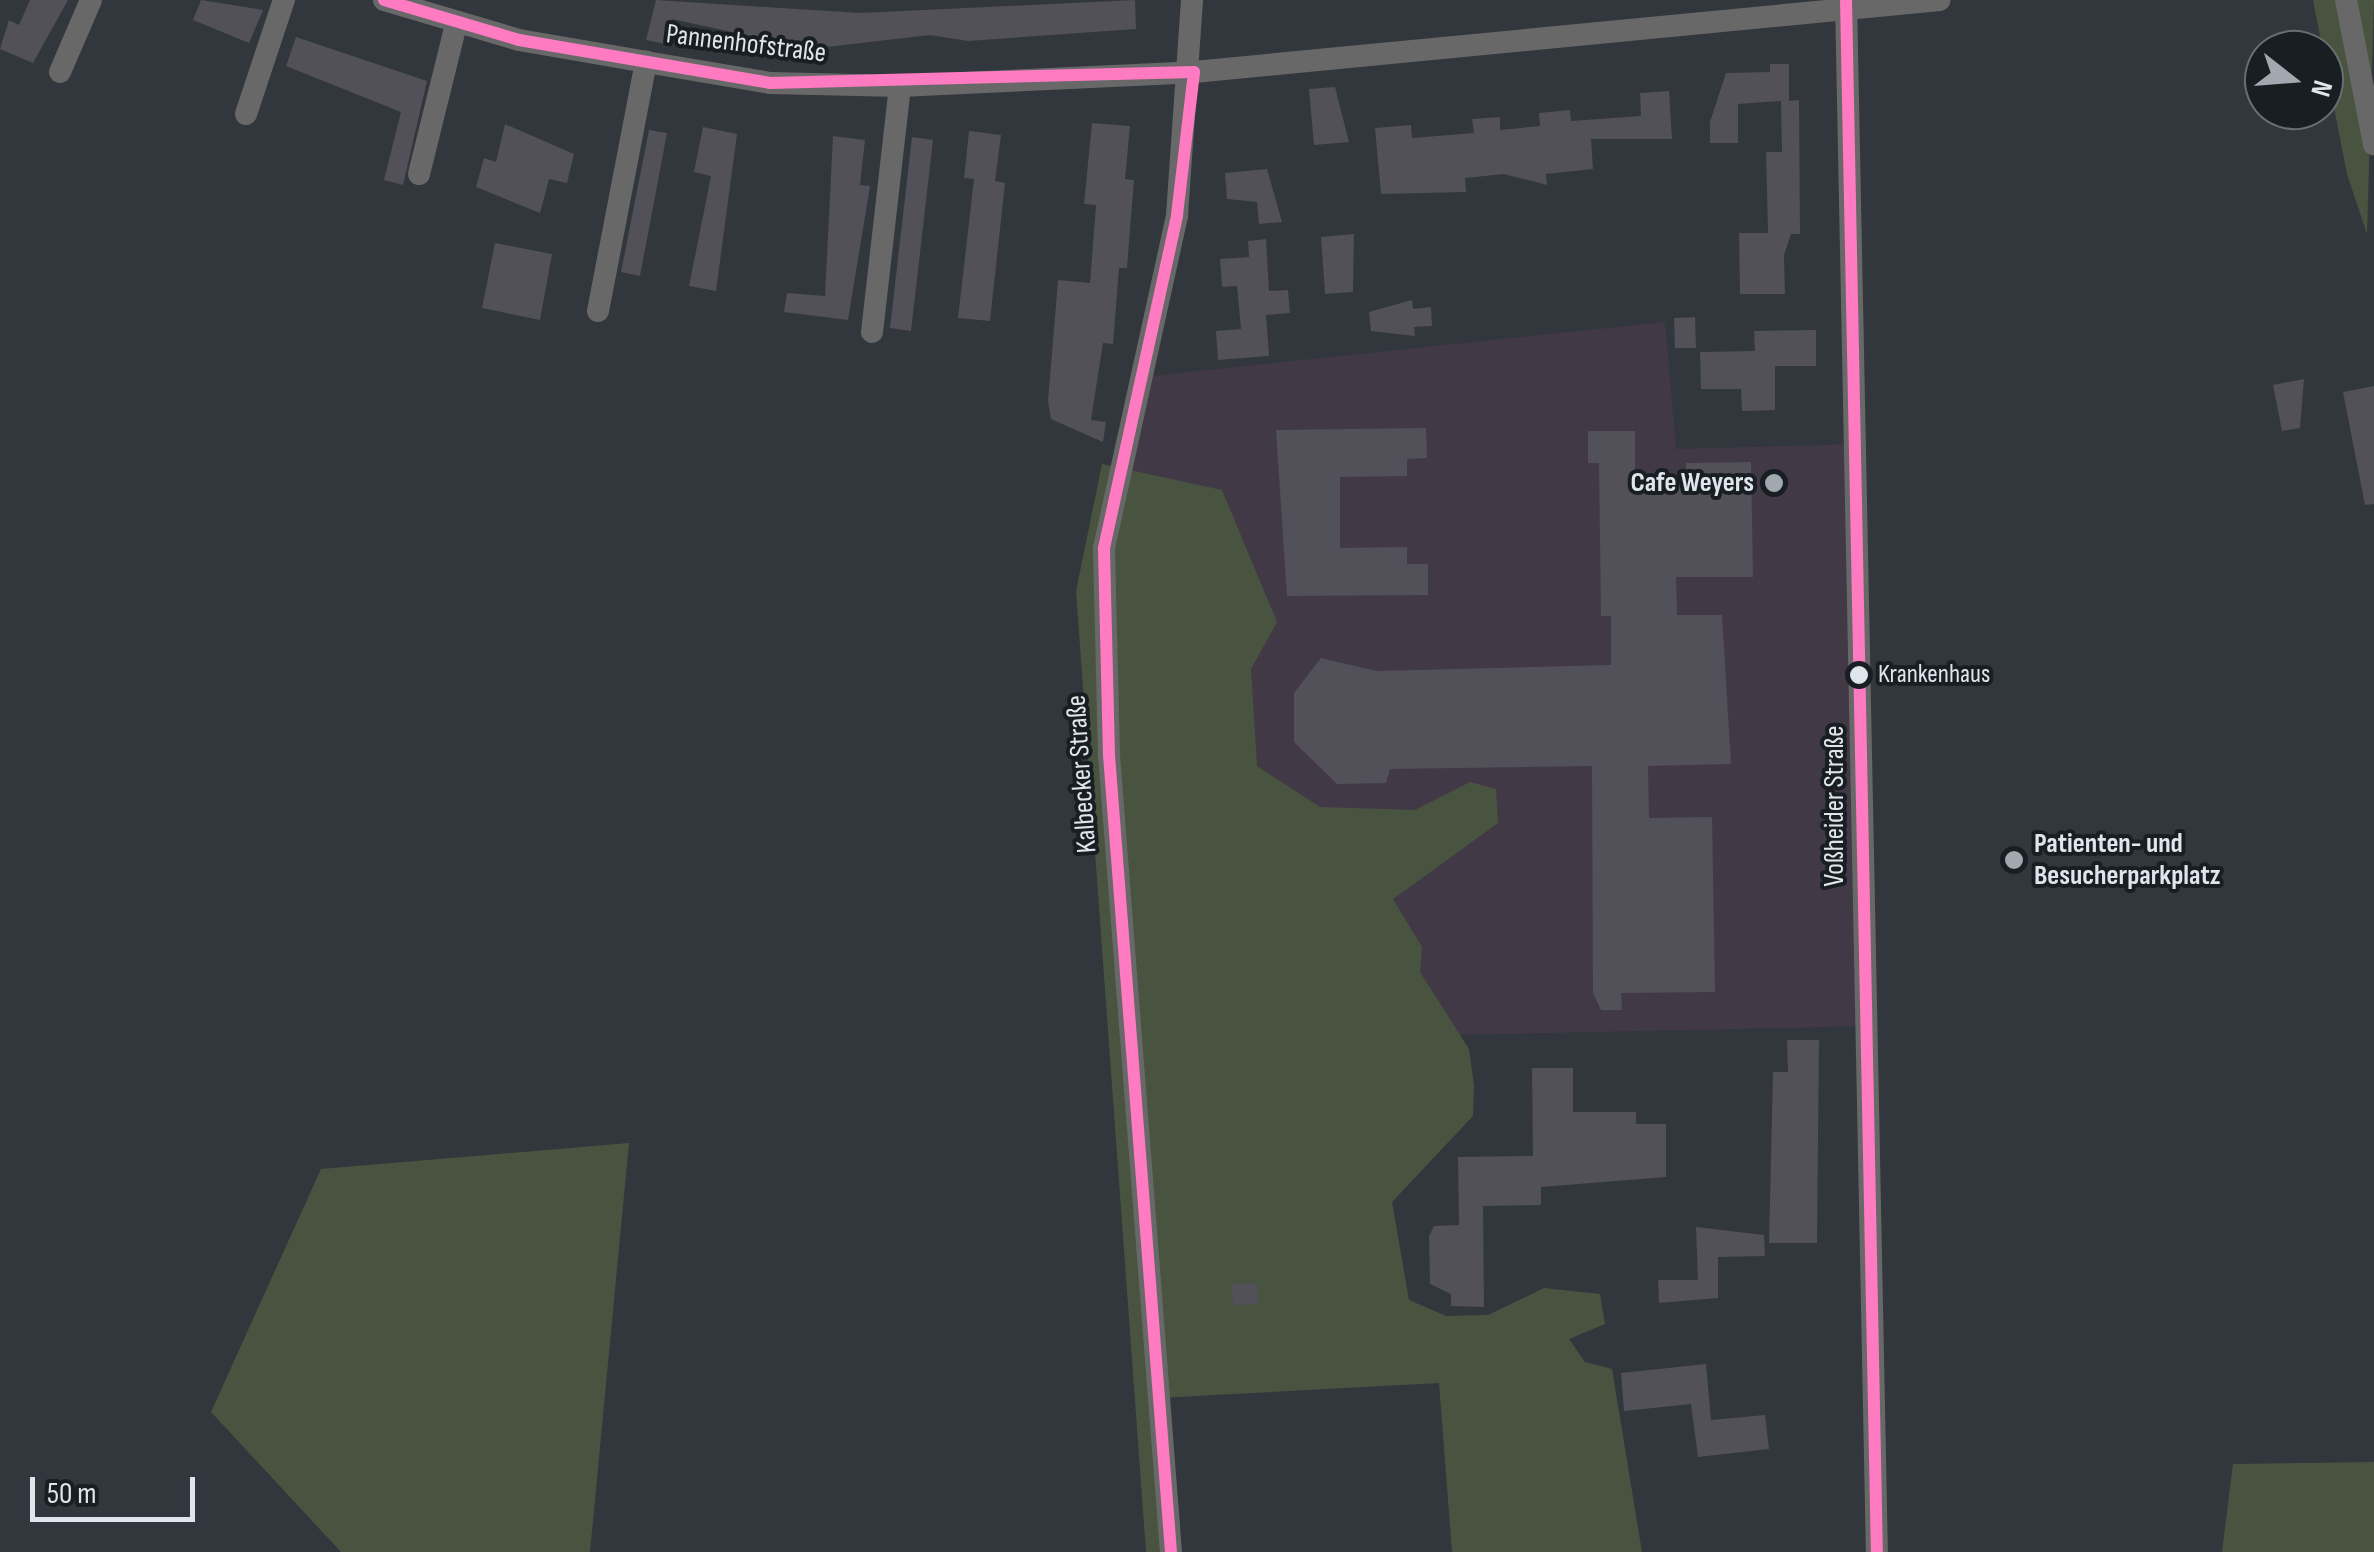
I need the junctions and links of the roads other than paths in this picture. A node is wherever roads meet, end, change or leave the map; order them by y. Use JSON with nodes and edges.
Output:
{"nodes":[{"id":1,"x":92,"y":0,"type":"edge"},
{"id":2,"x":284,"y":0,"type":"edge"},
{"id":3,"x":384,"y":0,"type":"edge"},
{"id":4,"x":1192,"y":0,"type":"edge"},
{"id":5,"x":1940,"y":0,"type":"edge"},
{"id":6,"x":2346,"y":0,"type":"edge"},
{"id":7,"x":1847,"y":6,"type":"edge"},
{"id":8,"x":456,"y":25,"type":"junction"},
{"id":9,"x":646,"y":62,"type":"junction"},
{"id":10,"x":60,"y":72,"type":"dead end"},
{"id":11,"x":1194,"y":72,"type":"junction"},
{"id":12,"x":900,"y":86,"type":"junction"},
{"id":13,"x":246,"y":114,"type":"dead end"},
{"id":14,"x":2374,"y":144,"type":"edge"},
{"id":15,"x":419,"y":174,"type":"dead end"},
{"id":16,"x":598,"y":311,"type":"dead end"},
{"id":17,"x":872,"y":332,"type":"dead end"},
{"id":18,"x":1171,"y":1552,"type":"edge"},
{"id":19,"x":1877,"y":1552,"type":"edge"}],
"edges":[{"from":1,"to":10,"type":"street"},
{"from":2,"to":13,"type":"street"},
{"from":3,"to":8,"type":"street","name":"Pannenhofstraße"},
{"from":4,"to":11,"type":"street","name":"Kalbecker Straße"},
{"from":5,"to":7,"type":"street","name":"Pannenhofstraße"},
{"from":6,"to":14,"type":"street"},
{"from":7,"to":11,"type":"street","name":"Pannenhofstraße"},
{"from":7,"to":19,"type":"street","name":"Voßheider Straße"},
{"from":8,"to":9,"type":"street","name":"Pannenhofstraße"},
{"from":8,"to":15,"type":"street"},
{"from":9,"to":12,"type":"street","name":"Pannenhofstraße"},
{"from":9,"to":16,"type":"street","name":"Pannenhofstraße"},
{"from":11,"to":12,"type":"street","name":"Pannenhofstraße"},
{"from":11,"to":18,"type":"street","name":"Kalbecker Straße"},
{"from":12,"to":17,"type":"street"}]}
